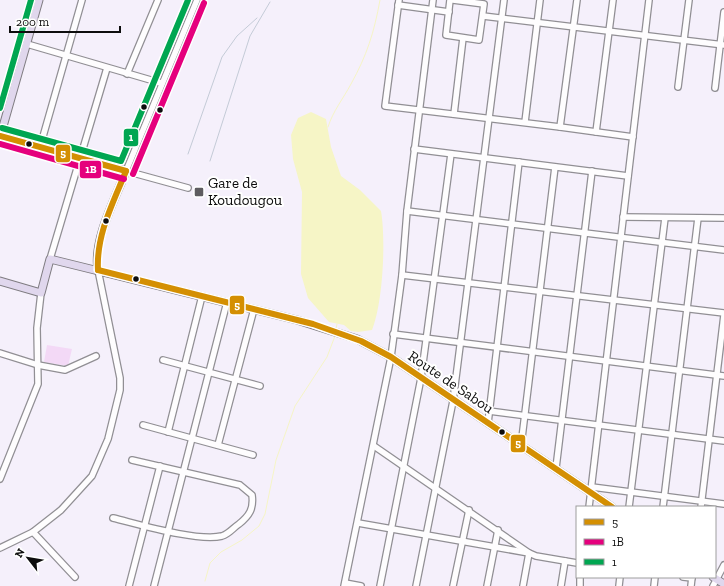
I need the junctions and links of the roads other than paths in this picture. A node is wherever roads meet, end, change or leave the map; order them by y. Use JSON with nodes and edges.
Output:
{"nodes":[{"id":1,"x":39,"y":0,"type":"edge"},
{"id":2,"x":82,"y":0,"type":"edge"},
{"id":3,"x":158,"y":0,"type":"edge"},
{"id":4,"x":197,"y":0,"type":"edge"},
{"id":5,"x":433,"y":0,"type":"edge"},
{"id":6,"x":451,"y":0,"type":"edge"},
{"id":7,"x":504,"y":0,"type":"edge"},
{"id":8,"x":540,"y":0,"type":"edge"},
{"id":9,"x":577,"y":0,"type":"edge"},
{"id":10,"x":613,"y":0,"type":"edge"},
{"id":11,"x":649,"y":0,"type":"edge"},
{"id":12,"x":689,"y":0,"type":"edge"},
{"id":13,"x":467,"y":1,"type":"edge"},
{"id":14,"x":398,"y":2,"type":"edge"},
{"id":15,"x":432,"y":9,"type":"junction"},
{"id":16,"x":449,"y":12,"type":"junction"},
{"id":17,"x":724,"y":12,"type":"edge"},
{"id":18,"x":483,"y":16,"type":"junction"},
{"id":19,"x":502,"y":18,"type":"junction"},
{"id":20,"x":537,"y":22,"type":"junction"},
{"id":21,"x":573,"y":27,"type":"junction"},
{"id":22,"x":609,"y":31,"type":"junction"},
{"id":23,"x":645,"y":36,"type":"junction"},
{"id":24,"x":463,"y":38,"type":"junction"},
{"id":25,"x":684,"y":40,"type":"junction"},
{"id":26,"x":27,"y":44,"type":"junction"},
{"id":27,"x":722,"y":45,"type":"edge"},
{"id":28,"x":65,"y":56,"type":"junction"},
{"id":29,"x":107,"y":68,"type":"junction"},
{"id":30,"x":127,"y":74,"type":"junction"},
{"id":31,"x":161,"y":84,"type":"junction"},
{"id":32,"x":678,"y":87,"type":"dead end"},
{"id":33,"x":715,"y":88,"type":"dead end"},
{"id":34,"x":420,"y":111,"type":"junction"},
{"id":35,"x":454,"y":114,"type":"junction"},
{"id":36,"x":490,"y":118,"type":"junction"},
{"id":37,"x":525,"y":122,"type":"junction"},
{"id":38,"x":560,"y":126,"type":"junction"},
{"id":39,"x":596,"y":132,"type":"junction"},
{"id":40,"x":0,"y":136,"type":"edge"},
{"id":41,"x":633,"y":137,"type":"junction"},
{"id":42,"x":40,"y":147,"type":"junction"},
{"id":43,"x":414,"y":149,"type":"junction"},
{"id":44,"x":451,"y":154,"type":"junction"},
{"id":45,"x":79,"y":158,"type":"junction"},
{"id":46,"x":485,"y":158,"type":"junction"},
{"id":47,"x":519,"y":162,"type":"junction"},
{"id":48,"x":556,"y":167,"type":"junction"},
{"id":49,"x":126,"y":171,"type":"junction"},
{"id":50,"x":592,"y":171,"type":"junction"},
{"id":51,"x":628,"y":176,"type":"junction"},
{"id":52,"x":188,"y":188,"type":"dead end"},
{"id":53,"x":407,"y":211,"type":"junction"},
{"id":54,"x":443,"y":216,"type":"junction"},
{"id":55,"x":624,"y":217,"type":"junction"},
{"id":56,"x":665,"y":218,"type":"junction"},
{"id":57,"x":698,"y":218,"type":"junction"},
{"id":58,"x":724,"y":218,"type":"edge"},
{"id":59,"x":477,"y":220,"type":"junction"},
{"id":60,"x":512,"y":224,"type":"junction"},
{"id":61,"x":549,"y":229,"type":"junction"},
{"id":62,"x":584,"y":233,"type":"junction"},
{"id":63,"x":621,"y":237,"type":"junction"},
{"id":64,"x":662,"y":242,"type":"junction"},
{"id":65,"x":694,"y":246,"type":"junction"},
{"id":66,"x":724,"y":250,"type":"edge"},
{"id":67,"x":50,"y":259,"type":"junction"},
{"id":68,"x":98,"y":270,"type":"junction"},
{"id":69,"x":402,"y":275,"type":"junction"},
{"id":70,"x":434,"y":279,"type":"junction"},
{"id":71,"x":0,"y":281,"type":"edge"},
{"id":72,"x":469,"y":283,"type":"junction"},
{"id":73,"x":504,"y":287,"type":"junction"},
{"id":74,"x":540,"y":292,"type":"junction"},
{"id":75,"x":41,"y":293,"type":"junction"},
{"id":76,"x":202,"y":296,"type":"junction"},
{"id":77,"x":577,"y":296,"type":"junction"},
{"id":78,"x":614,"y":300,"type":"junction"},
{"id":79,"x":227,"y":302,"type":"junction"},
{"id":80,"x":654,"y":305,"type":"junction"},
{"id":81,"x":254,"y":309,"type":"junction"},
{"id":82,"x":687,"y":309,"type":"junction"},
{"id":83,"x":724,"y":314,"type":"edge"},
{"id":84,"x":393,"y":334,"type":"junction"},
{"id":85,"x":426,"y":338,"type":"junction"},
{"id":86,"x":462,"y":342,"type":"junction"},
{"id":87,"x":497,"y":347,"type":"junction"},
{"id":88,"x":533,"y":352,"type":"junction"},
{"id":89,"x":0,"y":353,"type":"edge"},
{"id":90,"x":96,"y":356,"type":"dead end"},
{"id":91,"x":569,"y":356,"type":"junction"},
{"id":92,"x":391,"y":357,"type":"junction"},
{"id":93,"x":163,"y":360,"type":"dead end"},
{"id":94,"x":607,"y":361,"type":"junction"},
{"id":95,"x":38,"y":365,"type":"junction"},
{"id":96,"x":184,"y":366,"type":"junction"},
{"id":97,"x":646,"y":366,"type":"junction"},
{"id":98,"x":679,"y":370,"type":"junction"},
{"id":99,"x":209,"y":372,"type":"junction"},
{"id":100,"x":717,"y":375,"type":"junction"},
{"id":101,"x":724,"y":376,"type":"edge"},
{"id":102,"x":421,"y":378,"type":"junction"},
{"id":103,"x":235,"y":380,"type":"junction"},
{"id":104,"x":260,"y":386,"type":"dead end"},
{"id":105,"x":453,"y":401,"type":"junction"},
{"id":106,"x":489,"y":411,"type":"junction"},
{"id":107,"x":525,"y":415,"type":"junction"},
{"id":108,"x":561,"y":420,"type":"junction"},
{"id":109,"x":488,"y":423,"type":"junction"},
{"id":110,"x":143,"y":425,"type":"dead end"},
{"id":111,"x":599,"y":425,"type":"junction"},
{"id":112,"x":638,"y":430,"type":"junction"},
{"id":113,"x":168,"y":432,"type":"junction"},
{"id":114,"x":672,"y":434,"type":"junction"},
{"id":115,"x":192,"y":438,"type":"junction"},
{"id":116,"x":709,"y":439,"type":"junction"},
{"id":117,"x":724,"y":441,"type":"edge"},
{"id":118,"x":218,"y":445,"type":"junction"},
{"id":119,"x":374,"y":446,"type":"junction"},
{"id":120,"x":521,"y":446,"type":"junction"},
{"id":121,"x":253,"y":455,"type":"dead end"},
{"id":122,"x":132,"y":460,"type":"dead end"},
{"id":123,"x":404,"y":465,"type":"junction"},
{"id":124,"x":160,"y":466,"type":"junction"},
{"id":125,"x":556,"y":468,"type":"junction"},
{"id":126,"x":183,"y":472,"type":"junction"},
{"id":127,"x":0,"y":479,"type":"edge"},
{"id":128,"x":435,"y":487,"type":"junction"},
{"id":129,"x":591,"y":490,"type":"junction"},
{"id":130,"x":631,"y":492,"type":"junction"},
{"id":131,"x":664,"y":496,"type":"junction"},
{"id":132,"x":701,"y":504,"type":"edge"},
{"id":133,"x":724,"y":504,"type":"edge"},
{"id":134,"x":589,"y":506,"type":"edge"},
{"id":135,"x":611,"y":506,"type":"edge"},
{"id":136,"x":629,"y":506,"type":"edge"},
{"id":137,"x":662,"y":506,"type":"edge"},
{"id":138,"x":469,"y":510,"type":"junction"},
{"id":139,"x":113,"y":518,"type":"dead end"},
{"id":140,"x":358,"y":523,"type":"junction"},
{"id":141,"x":145,"y":526,"type":"junction"},
{"id":142,"x":392,"y":529,"type":"junction"},
{"id":143,"x":498,"y":530,"type":"junction"},
{"id":144,"x":168,"y":531,"type":"junction"},
{"id":145,"x":33,"y":532,"type":"junction"},
{"id":146,"x":426,"y":535,"type":"junction"},
{"id":147,"x":462,"y":541,"type":"junction"},
{"id":148,"x":495,"y":547,"type":"junction"},
{"id":149,"x":0,"y":548,"type":"edge"},
{"id":150,"x":529,"y":553,"type":"junction"},
{"id":151,"x":565,"y":561,"type":"junction"},
{"id":152,"x":576,"y":563,"type":"edge"},
{"id":153,"x":724,"y":565,"type":"edge"},
{"id":154,"x":75,"y":576,"type":"dead end"},
{"id":155,"x":716,"y":578,"type":"edge"},
{"id":156,"x":714,"y":581,"type":"edge"},
{"id":157,"x":344,"y":584,"type":"edge"},
{"id":158,"x":724,"y":584,"type":"edge"},
{"id":159,"x":129,"y":586,"type":"edge"},
{"id":160,"x":154,"y":586,"type":"edge"},
{"id":161,"x":361,"y":586,"type":"edge"},
{"id":162,"x":380,"y":586,"type":"edge"},
{"id":163,"x":416,"y":586,"type":"edge"},
{"id":164,"x":453,"y":586,"type":"edge"},
{"id":165,"x":487,"y":586,"type":"edge"},
{"id":166,"x":523,"y":586,"type":"edge"},
{"id":167,"x":561,"y":586,"type":"edge"}],
"edges":[{"from":1,"to":26,"type":"main road"},
{"from":2,"to":28,"type":"street"},
{"from":3,"to":30,"type":"street"},
{"from":4,"to":31,"type":"street"},
{"from":5,"to":15,"type":"street"},
{"from":6,"to":13,"type":"street"},
{"from":6,"to":16,"type":"street"},
{"from":7,"to":19,"type":"street"},
{"from":8,"to":20,"type":"street"},
{"from":9,"to":21,"type":"street"},
{"from":10,"to":22,"type":"street"},
{"from":11,"to":23,"type":"street"},
{"from":12,"to":25,"type":"street"},
{"from":13,"to":18,"type":"street"},
{"from":14,"to":15,"type":"street"},
{"from":14,"to":34,"type":"street"},
{"from":15,"to":16,"type":"street"},
{"from":15,"to":34,"type":"street"},
{"from":16,"to":24,"type":"street"},
{"from":17,"to":27,"type":"street"},
{"from":18,"to":19,"type":"street"},
{"from":18,"to":24,"type":"street"},
{"from":19,"to":20,"type":"street"},
{"from":19,"to":36,"type":"street"},
{"from":20,"to":21,"type":"street"},
{"from":20,"to":37,"type":"street"},
{"from":21,"to":22,"type":"street"},
{"from":21,"to":38,"type":"street"},
{"from":22,"to":23,"type":"street"},
{"from":22,"to":39,"type":"street"},
{"from":23,"to":25,"type":"street"},
{"from":23,"to":41,"type":"street"},
{"from":24,"to":35,"type":"street"},
{"from":25,"to":27,"type":"street"},
{"from":25,"to":32,"type":"street"},
{"from":26,"to":28,"type":"street"},
{"from":26,"to":40,"type":"main road"},
{"from":27,"to":33,"type":"street"},
{"from":28,"to":29,"type":"street"},
{"from":28,"to":42,"type":"street"},
{"from":29,"to":30,"type":"street"},
{"from":29,"to":45,"type":"street"},
{"from":30,"to":31,"type":"street"},
{"from":31,"to":49,"type":"street"},
{"from":34,"to":35,"type":"street"},
{"from":34,"to":43,"type":"street"},
{"from":35,"to":36,"type":"street"},
{"from":36,"to":37,"type":"street"},
{"from":36,"to":46,"type":"street"},
{"from":37,"to":38,"type":"street"},
{"from":38,"to":39,"type":"street"},
{"from":39,"to":41,"type":"street"},
{"from":40,"to":42,"type":"main road"},
{"from":41,"to":51,"type":"street"},
{"from":42,"to":45,"type":"main road"},
{"from":43,"to":44,"type":"street"},
{"from":43,"to":53,"type":"street"},
{"from":44,"to":46,"type":"street"},
{"from":44,"to":54,"type":"street"},
{"from":45,"to":49,"type":"main road"},
{"from":45,"to":67,"type":"street"},
{"from":46,"to":47,"type":"street"},
{"from":46,"to":59,"type":"street"},
{"from":47,"to":48,"type":"street"},
{"from":47,"to":60,"type":"street"},
{"from":48,"to":50,"type":"street"},
{"from":48,"to":61,"type":"street"},
{"from":49,"to":52,"type":"street"},
{"from":49,"to":68,"type":"main road"},
{"from":50,"to":51,"type":"street"},
{"from":50,"to":62,"type":"street"},
{"from":51,"to":55,"type":"street"},
{"from":53,"to":54,"type":"street"},
{"from":53,"to":69,"type":"street"},
{"from":54,"to":59,"type":"street"},
{"from":54,"to":70,"type":"street"},
{"from":55,"to":56,"type":"street"},
{"from":55,"to":63,"type":"street"},
{"from":56,"to":57,"type":"street"},
{"from":56,"to":64,"type":"street"},
{"from":57,"to":58,"type":"street"},
{"from":57,"to":65,"type":"street"},
{"from":59,"to":60,"type":"street"},
{"from":59,"to":72,"type":"street"},
{"from":60,"to":61,"type":"street"},
{"from":60,"to":73,"type":"street"},
{"from":61,"to":62,"type":"street"},
{"from":61,"to":74,"type":"street"},
{"from":62,"to":63,"type":"street"},
{"from":62,"to":77,"type":"street"},
{"from":63,"to":64,"type":"street"},
{"from":63,"to":78,"type":"street"},
{"from":64,"to":65,"type":"street"},
{"from":64,"to":80,"type":"street"},
{"from":65,"to":66,"type":"street"},
{"from":65,"to":82,"type":"street"},
{"from":67,"to":68,"type":"main road","name":"Route de Sabou"},
{"from":67,"to":75,"type":"main road"},
{"from":68,"to":76,"type":"main road","name":"Route de Sabou"},
{"from":68,"to":145,"type":"street"},
{"from":69,"to":70,"type":"street"},
{"from":69,"to":84,"type":"street"},
{"from":70,"to":72,"type":"street"},
{"from":70,"to":85,"type":"street"},
{"from":71,"to":75,"type":"main road"},
{"from":72,"to":73,"type":"street"},
{"from":72,"to":86,"type":"street"},
{"from":73,"to":74,"type":"street"},
{"from":73,"to":87,"type":"street"},
{"from":74,"to":77,"type":"street"},
{"from":74,"to":88,"type":"street"},
{"from":75,"to":95,"type":"street"},
{"from":76,"to":79,"type":"main road","name":"Route de Sabou"},
{"from":76,"to":96,"type":"street"},
{"from":77,"to":78,"type":"street"},
{"from":77,"to":91,"type":"street"},
{"from":78,"to":80,"type":"street"},
{"from":78,"to":94,"type":"street"},
{"from":79,"to":81,"type":"main road","name":"Route de Sabou"},
{"from":79,"to":99,"type":"street"},
{"from":80,"to":82,"type":"street"},
{"from":80,"to":97,"type":"street"},
{"from":81,"to":92,"type":"main road","name":"Route de Sabou"},
{"from":81,"to":103,"type":"street"},
{"from":82,"to":83,"type":"street"},
{"from":82,"to":98,"type":"street"},
{"from":83,"to":100,"type":"street"},
{"from":84,"to":85,"type":"street"},
{"from":84,"to":92,"type":"street"},
{"from":85,"to":86,"type":"street"},
{"from":85,"to":102,"type":"street"},
{"from":86,"to":87,"type":"street"},
{"from":86,"to":105,"type":"street"},
{"from":87,"to":88,"type":"street"},
{"from":87,"to":106,"type":"street"},
{"from":88,"to":91,"type":"street"},
{"from":88,"to":107,"type":"street"},
{"from":89,"to":95,"type":"street"},
{"from":90,"to":95,"type":"street"},
{"from":91,"to":94,"type":"street"},
{"from":91,"to":108,"type":"street"},
{"from":92,"to":102,"type":"main road","name":"Route de Sabou"},
{"from":92,"to":119,"type":"street"},
{"from":93,"to":96,"type":"street"},
{"from":94,"to":97,"type":"street"},
{"from":94,"to":111,"type":"street"},
{"from":95,"to":127,"type":"street"},
{"from":96,"to":99,"type":"street"},
{"from":96,"to":113,"type":"street"},
{"from":97,"to":98,"type":"street"},
{"from":97,"to":112,"type":"street"},
{"from":98,"to":100,"type":"street"},
{"from":98,"to":114,"type":"street"},
{"from":99,"to":103,"type":"street"},
{"from":99,"to":115,"type":"street"},
{"from":100,"to":101,"type":"street"},
{"from":100,"to":116,"type":"street"},
{"from":102,"to":105,"type":"main road","name":"Route de Sabou"},
{"from":102,"to":123,"type":"street"},
{"from":103,"to":104,"type":"street"},
{"from":103,"to":118,"type":"street"},
{"from":105,"to":109,"type":"main road","name":"Route de Sabou"},
{"from":105,"to":128,"type":"street"},
{"from":106,"to":107,"type":"street"},
{"from":106,"to":109,"type":"street"},
{"from":107,"to":108,"type":"street"},
{"from":107,"to":120,"type":"street"},
{"from":108,"to":111,"type":"street"},
{"from":108,"to":125,"type":"street"},
{"from":109,"to":120,"type":"main road","name":"Route de Sabou"},
{"from":110,"to":113,"type":"street"},
{"from":111,"to":112,"type":"street"},
{"from":111,"to":129,"type":"street"},
{"from":112,"to":114,"type":"street"},
{"from":112,"to":130,"type":"street"},
{"from":113,"to":115,"type":"street"},
{"from":114,"to":116,"type":"street"},
{"from":114,"to":131,"type":"street"},
{"from":115,"to":118,"type":"street"},
{"from":115,"to":126,"type":"street"},
{"from":116,"to":117,"type":"street"},
{"from":116,"to":132,"type":"street"},
{"from":118,"to":121,"type":"street"},
{"from":119,"to":123,"type":"street"},
{"from":119,"to":140,"type":"street"},
{"from":120,"to":125,"type":"main road","name":"Route de Sabou"},
{"from":122,"to":124,"type":"street"},
{"from":123,"to":128,"type":"street"},
{"from":123,"to":142,"type":"street"},
{"from":124,"to":126,"type":"street"},
{"from":124,"to":141,"type":"street"},
{"from":125,"to":129,"type":"main road","name":"Route de Sabou"},
{"from":126,"to":144,"type":"street"},
{"from":126,"to":144,"type":"street"},
{"from":128,"to":138,"type":"street"},
{"from":128,"to":146,"type":"street"},
{"from":129,"to":130,"type":"street"},
{"from":129,"to":134,"type":"street"},
{"from":129,"to":135,"type":"main road","name":"Route de Sabou"},
{"from":130,"to":131,"type":"street"},
{"from":130,"to":136,"type":"street"},
{"from":131,"to":132,"type":"street"},
{"from":131,"to":137,"type":"street"},
{"from":132,"to":133,"type":"street"},
{"from":138,"to":143,"type":"street"},
{"from":138,"to":147,"type":"street"},
{"from":139,"to":141,"type":"street"},
{"from":140,"to":142,"type":"street"},
{"from":140,"to":157,"type":"street"},
{"from":141,"to":144,"type":"street"},
{"from":141,"to":159,"type":"street"},
{"from":142,"to":146,"type":"street"},
{"from":142,"to":162,"type":"street"},
{"from":143,"to":148,"type":"street"},
{"from":143,"to":150,"type":"street"},
{"from":144,"to":160,"type":"street"},
{"from":145,"to":149,"type":"street"},
{"from":145,"to":154,"type":"street"},
{"from":146,"to":147,"type":"street"},
{"from":146,"to":163,"type":"street"},
{"from":147,"to":148,"type":"street"},
{"from":147,"to":164,"type":"street"},
{"from":148,"to":150,"type":"street"},
{"from":148,"to":165,"type":"street"},
{"from":150,"to":151,"type":"street"},
{"from":150,"to":166,"type":"street"},
{"from":151,"to":152,"type":"street"},
{"from":151,"to":167,"type":"street"},
{"from":153,"to":155,"type":"street"},
{"from":156,"to":158,"type":"main road"},
{"from":157,"to":161,"type":"street"}]}
